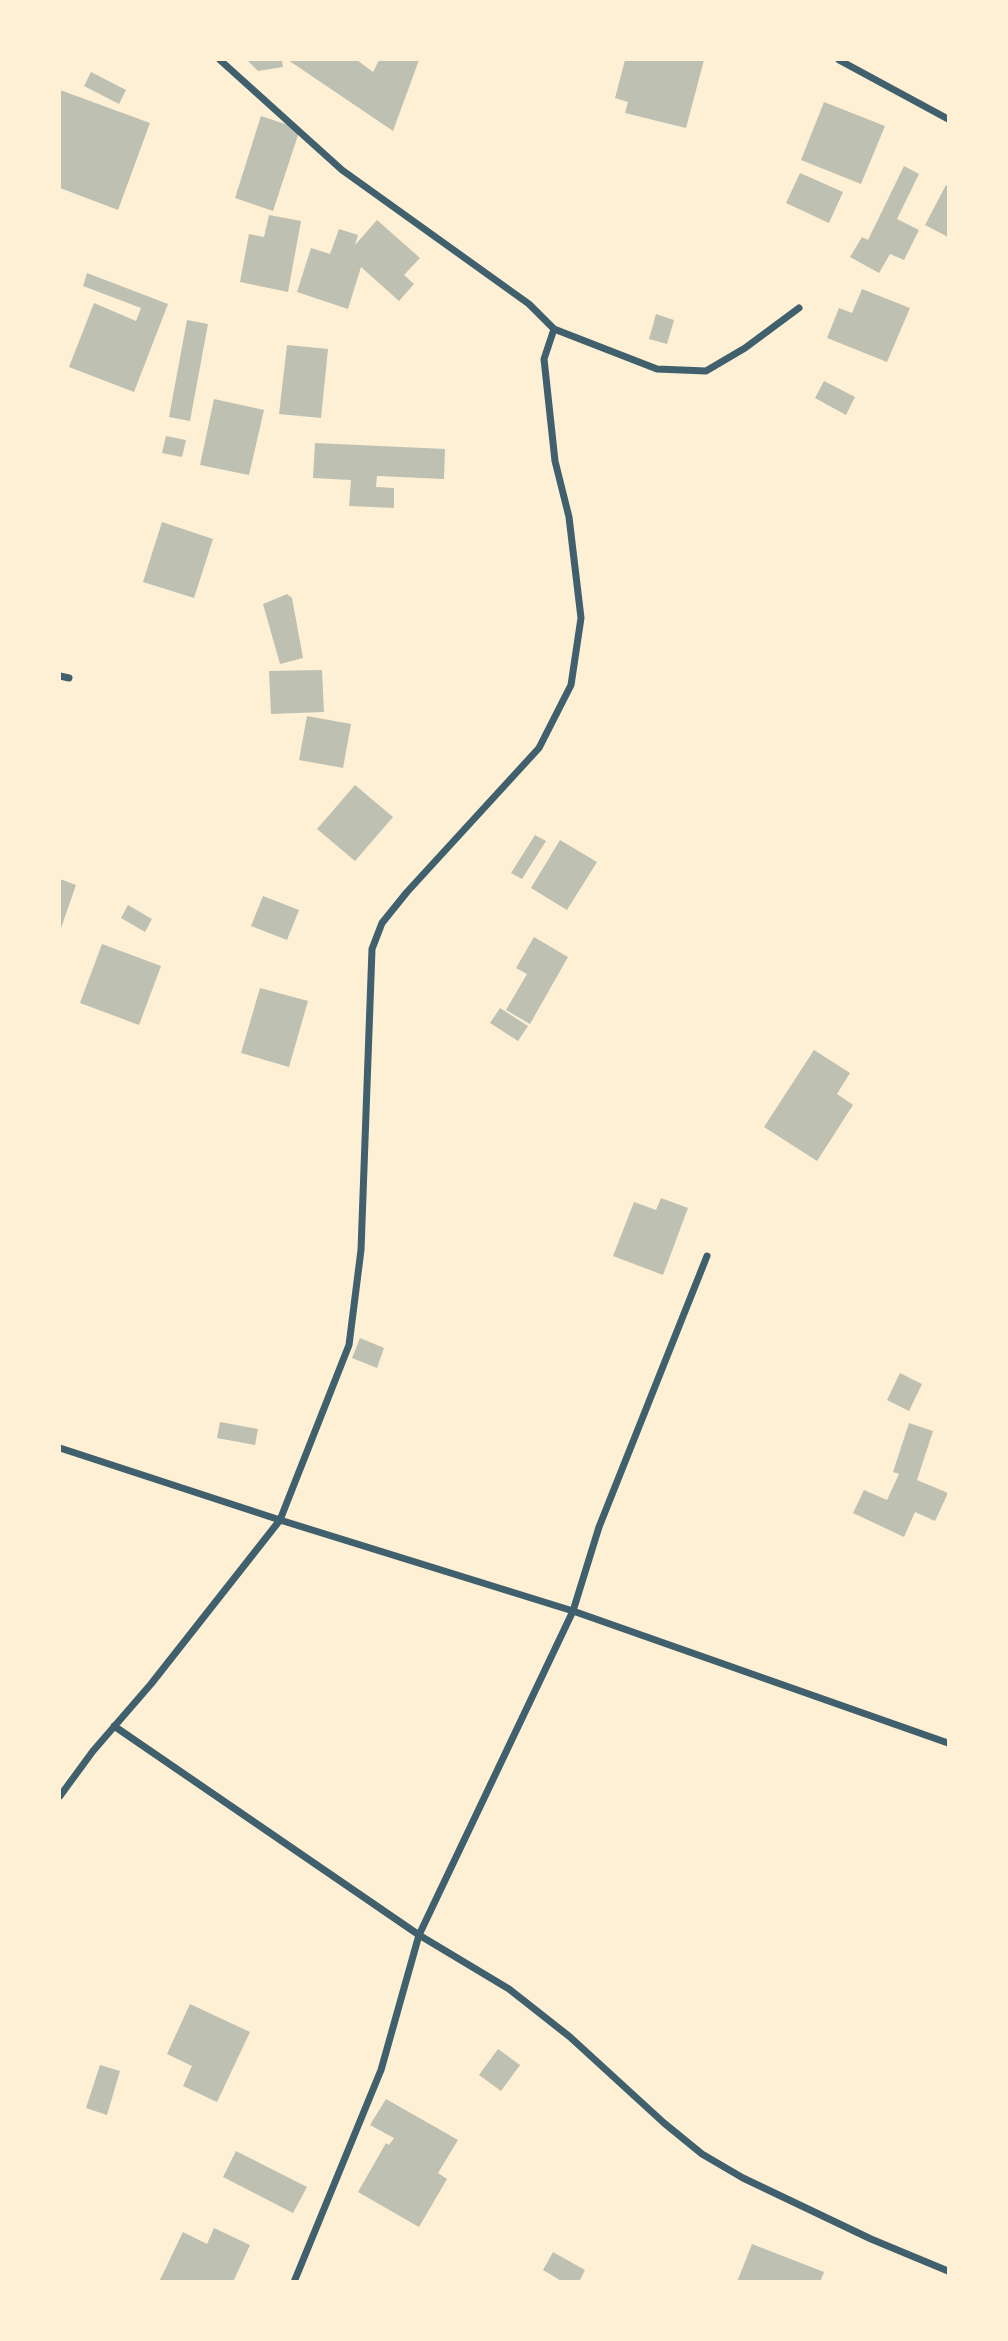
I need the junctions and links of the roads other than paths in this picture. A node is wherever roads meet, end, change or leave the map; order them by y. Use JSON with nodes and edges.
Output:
{"nodes":[{"id":1,"x":220,"y":60,"type":"edge"},
{"id":2,"x":839,"y":60,"type":"edge"},
{"id":3,"x":948,"y":119,"type":"edge"},
{"id":4,"x":799,"y":308,"type":"dead end"},
{"id":5,"x":554,"y":329,"type":"junction"},
{"id":6,"x":60,"y":676,"type":"edge"},
{"id":7,"x":69,"y":678,"type":"dead end"},
{"id":8,"x":707,"y":1256,"type":"dead end"},
{"id":9,"x":60,"y":1448,"type":"edge"},
{"id":10,"x":280,"y":1520,"type":"junction"},
{"id":11,"x":573,"y":1611,"type":"junction"},
{"id":12,"x":114,"y":1726,"type":"junction"},
{"id":13,"x":948,"y":1743,"type":"edge"},
{"id":14,"x":60,"y":1796,"type":"edge"},
{"id":15,"x":419,"y":1935,"type":"junction"},
{"id":16,"x":948,"y":2271,"type":"edge"},
{"id":17,"x":294,"y":2281,"type":"edge"}],
"edges":[{"from":1,"to":5,"type":"street"},
{"from":2,"to":3,"type":"street"},
{"from":4,"to":5,"type":"street"},
{"from":5,"to":10,"type":"street"},
{"from":6,"to":7,"type":"street"},
{"from":8,"to":11,"type":"street"},
{"from":9,"to":10,"type":"street"},
{"from":10,"to":11,"type":"street"},
{"from":10,"to":12,"type":"street"},
{"from":11,"to":13,"type":"street"},
{"from":11,"to":15,"type":"street"},
{"from":12,"to":14,"type":"street"},
{"from":12,"to":15,"type":"street"},
{"from":15,"to":16,"type":"street"},
{"from":15,"to":17,"type":"street"}]}
